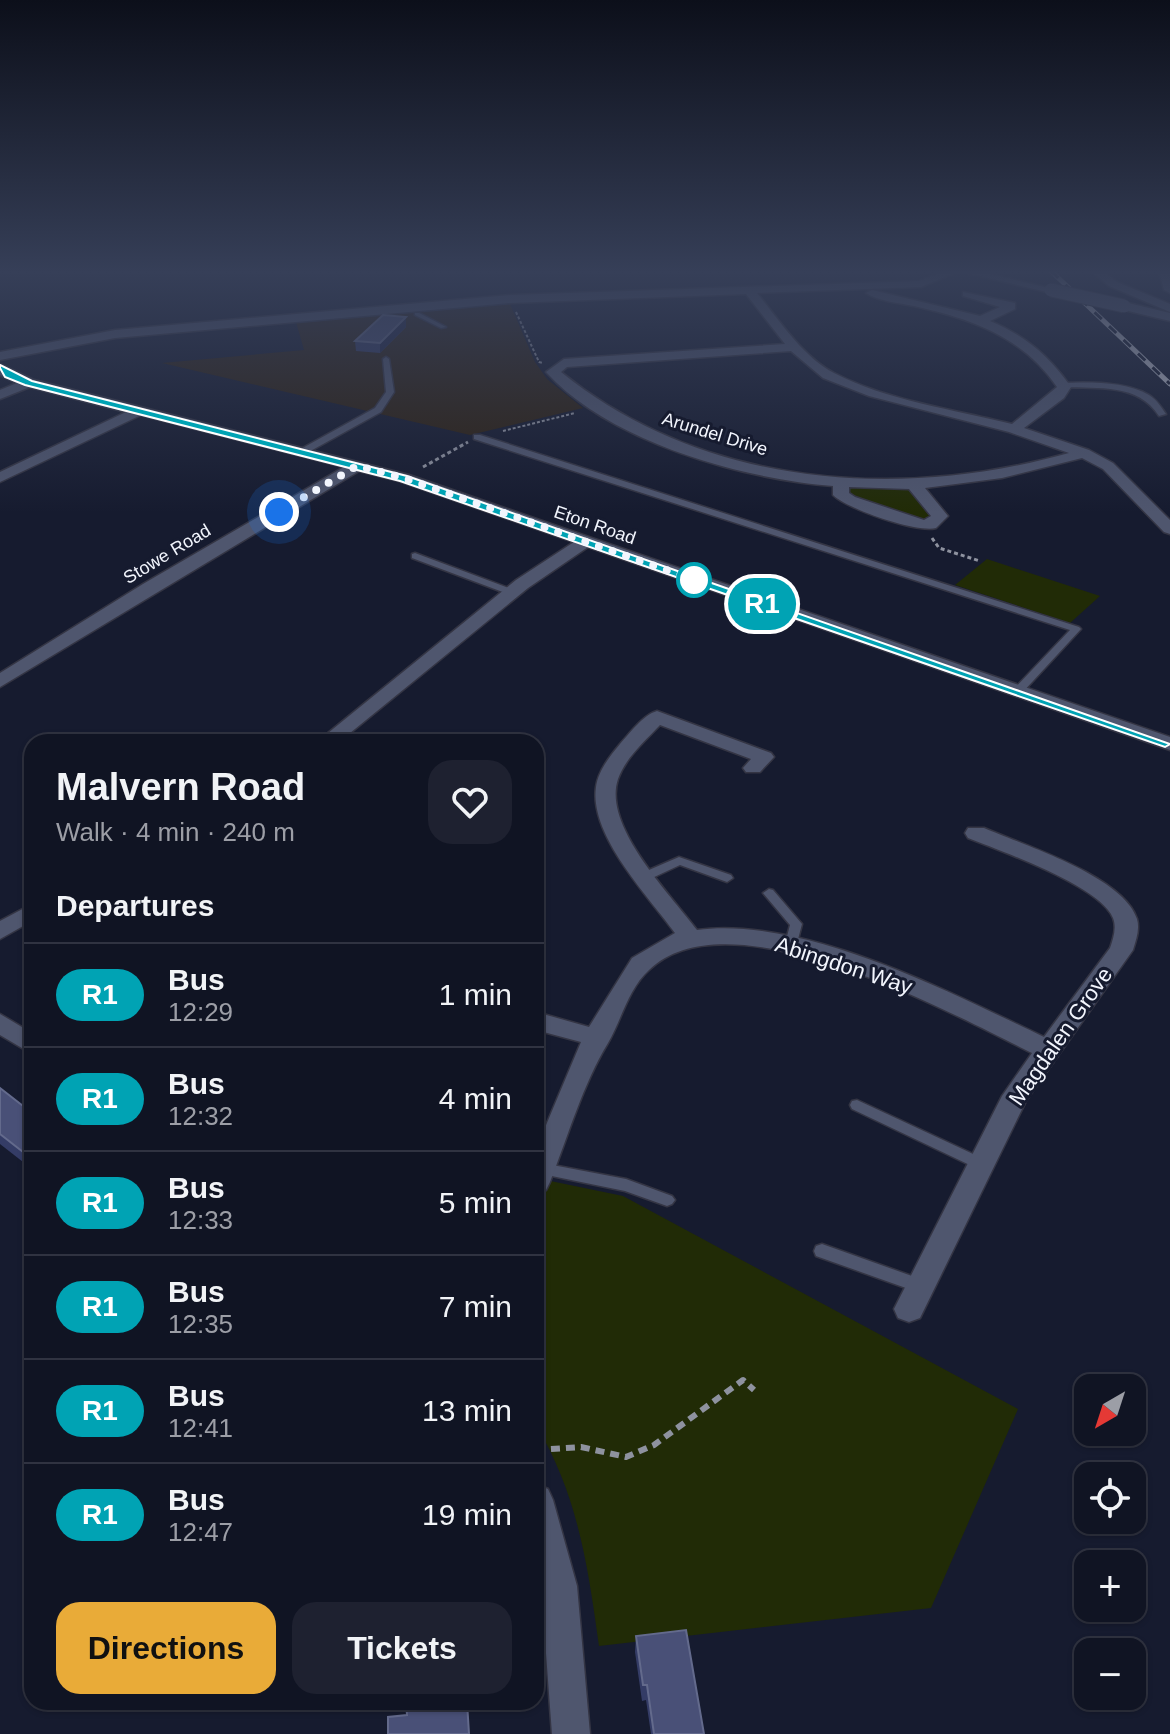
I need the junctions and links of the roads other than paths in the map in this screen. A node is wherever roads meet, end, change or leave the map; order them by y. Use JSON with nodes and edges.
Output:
{"nodes":[{"id":1,"x":21,"y":352,"type":"edge"},
{"id":2,"x":723,"y":352,"type":"edge"},
{"id":3,"x":799,"y":352,"type":"edge"},
{"id":4,"x":1033,"y":352,"type":"edge"},
{"id":5,"x":0,"y":356,"type":"edge"},
{"id":6,"x":386,"y":359,"type":"dead end"},
{"id":7,"x":0,"y":368,"type":"edge"},
{"id":8,"x":29,"y":383,"type":"junction"},
{"id":9,"x":1064,"y":385,"type":"junction"},
{"id":10,"x":0,"y":395,"type":"edge"},
{"id":11,"x":139,"y":411,"type":"junction"},
{"id":12,"x":1162,"y":414,"type":"dead end"},
{"id":13,"x":1014,"y":429,"type":"junction"},
{"id":14,"x":477,"y":437,"type":"dead end"},
{"id":15,"x":302,"y":452,"type":"junction"},
{"id":16,"x":1084,"y":453,"type":"junction"},
{"id":17,"x":357,"y":466,"type":"junction"},
{"id":18,"x":0,"y":478,"type":"edge"},
{"id":19,"x":841,"y":482,"type":"junction"},
{"id":20,"x":914,"y":485,"type":"junction"},
{"id":21,"x":1170,"y":529,"type":"edge"},
{"id":22,"x":584,"y":543,"type":"junction"},
{"id":23,"x":415,"y":556,"type":"dead end"},
{"id":24,"x":511,"y":592,"type":"junction"},
{"id":25,"x":0,"y":681,"type":"edge"},
{"id":26,"x":1017,"y":692,"type":"junction"},
{"id":27,"x":337,"y":734,"type":"edge"},
{"id":28,"x":1170,"y":744,"type":"edge"},
{"id":29,"x":753,"y":768,"type":"dead end"},
{"id":30,"x":976,"y":833,"type":"dead end"},
{"id":31,"x":646,"y":876,"type":"junction"},
{"id":32,"x":727,"y":878,"type":"dead end"},
{"id":33,"x":769,"y":893,"type":"dead end"},
{"id":34,"x":24,"y":916,"type":"edge"},
{"id":35,"x":0,"y":931,"type":"edge"},
{"id":36,"x":689,"y":935,"type":"junction"},
{"id":37,"x":791,"y":944,"type":"junction"},
{"id":38,"x":0,"y":1023,"type":"edge"},
{"id":39,"x":544,"y":1023,"type":"edge"},
{"id":40,"x":598,"y":1038,"type":"junction"},
{"id":41,"x":24,"y":1040,"type":"edge"},
{"id":42,"x":1046,"y":1049,"type":"junction"},
{"id":43,"x":857,"y":1105,"type":"dead end"},
{"id":44,"x":544,"y":1155,"type":"edge"},
{"id":45,"x":544,"y":1163,"type":"edge"},
{"id":46,"x":981,"y":1164,"type":"junction"},
{"id":47,"x":667,"y":1200,"type":"dead end"},
{"id":48,"x":822,"y":1251,"type":"dead end"},
{"id":49,"x":914,"y":1298,"type":"joint"},
{"id":50,"x":544,"y":1530,"type":"edge"},
{"id":51,"x":571,"y":1734,"type":"edge"}],
"edges":[{"from":1,"to":5,"type":"street"},
{"from":2,"to":19,"type":"street","name":"Arundel Drive"},
{"from":3,"to":13,"type":"street"},
{"from":4,"to":9,"type":"street"},
{"from":6,"to":15,"type":"lane"},
{"from":7,"to":8,"type":"street","name":"Eton Road"},
{"from":8,"to":10,"type":"street"},
{"from":8,"to":11,"type":"street","name":"Eton Road"},
{"from":9,"to":12,"type":"lane"},
{"from":9,"to":13,"type":"street"},
{"from":11,"to":15,"type":"street","name":"Eton Road"},
{"from":11,"to":18,"type":"street"},
{"from":13,"to":16,"type":"street"},
{"from":14,"to":26,"type":"lane"},
{"from":15,"to":17,"type":"street","name":"Eton Road"},
{"from":16,"to":20,"type":"street","name":"Arundel Drive"},
{"from":16,"to":21,"type":"street"},
{"from":17,"to":22,"type":"street","name":"Eton Road"},
{"from":17,"to":25,"type":"street","name":"Stowe Road"},
{"from":19,"to":20,"type":"street","name":"Arundel Drive"},
{"from":19,"to":20,"type":"street"},
{"from":22,"to":24,"type":"street"},
{"from":22,"to":26,"type":"street","name":"Eton Road"},
{"from":23,"to":24,"type":"lane"},
{"from":24,"to":27,"type":"street"},
{"from":26,"to":28,"type":"street","name":"Eton Road"},
{"from":29,"to":31,"type":"street"},
{"from":30,"to":42,"type":"street","name":"Magdalen Grove"},
{"from":31,"to":32,"type":"lane"},
{"from":31,"to":36,"type":"street"},
{"from":33,"to":37,"type":"lane"},
{"from":34,"to":35,"type":"street"},
{"from":36,"to":37,"type":"street","name":"Abingdon Way"},
{"from":36,"to":40,"type":"street","name":"Abingdon Way"},
{"from":37,"to":42,"type":"street","name":"Abingdon Way"},
{"from":38,"to":41,"type":"street"},
{"from":39,"to":40,"type":"street"},
{"from":40,"to":44,"type":"street","name":"Abingdon Way"},
{"from":42,"to":46,"type":"street","name":"Magdalen Grove"},
{"from":43,"to":46,"type":"lane"},
{"from":45,"to":47,"type":"lane"},
{"from":46,"to":49,"type":"street","name":"Magdalen Grove"},
{"from":48,"to":49,"type":"lane"},
{"from":50,"to":51,"type":"street"}]}
